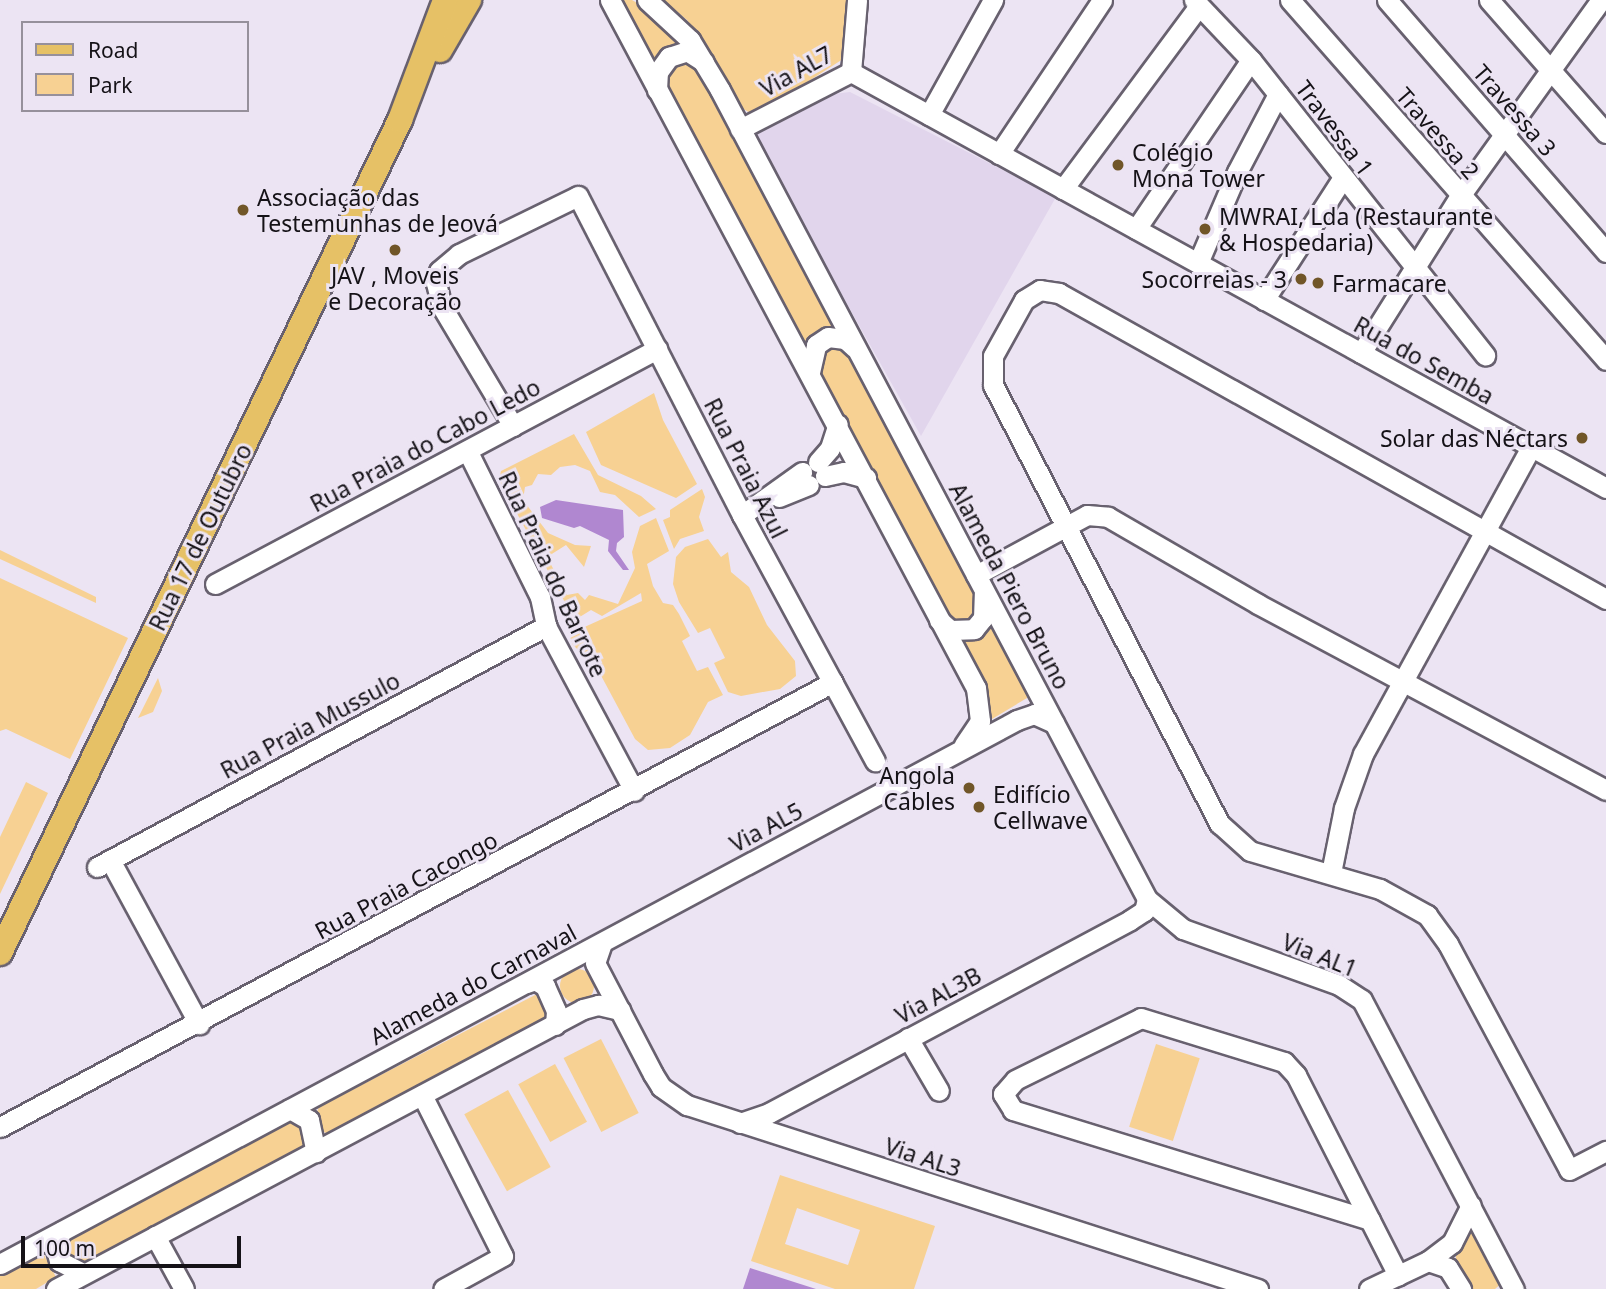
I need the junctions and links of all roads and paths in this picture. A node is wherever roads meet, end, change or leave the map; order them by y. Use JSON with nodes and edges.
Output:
{"nodes":[{"id":1,"x":444,"y":0,"type":"edge"},
{"id":2,"x":469,"y":0,"type":"edge"},
{"id":3,"x":610,"y":0,"type":"edge"},
{"id":4,"x":647,"y":0,"type":"edge"},
{"id":5,"x":857,"y":0,"type":"edge"},
{"id":6,"x":993,"y":0,"type":"edge"},
{"id":7,"x":1102,"y":0,"type":"edge"},
{"id":8,"x":1290,"y":0,"type":"edge"},
{"id":9,"x":1387,"y":0,"type":"edge"},
{"id":10,"x":1489,"y":0,"type":"edge"},
{"id":11,"x":1196,"y":3,"type":"edge"},
{"id":12,"x":1600,"y":4,"type":"edge"},
{"id":13,"x":1251,"y":60,"type":"junction"},
{"id":14,"x":705,"y":63,"type":"junction"},
{"id":15,"x":851,"y":72,"type":"junction"},
{"id":16,"x":1552,"y":72,"type":"junction"},
{"id":17,"x":657,"y":90,"type":"junction"},
{"id":18,"x":1279,"y":94,"type":"junction"},
{"id":19,"x":929,"y":115,"type":"junction"},
{"id":20,"x":400,"y":120,"type":"junction"},
{"id":21,"x":740,"y":129,"type":"junction"},
{"id":22,"x":1606,"y":133,"type":"edge"},
{"id":23,"x":1504,"y":135,"type":"junction"},
{"id":24,"x":999,"y":154,"type":"junction"},
{"id":25,"x":1342,"y":179,"type":"junction"},
{"id":26,"x":1063,"y":189,"type":"junction"},
{"id":27,"x":1460,"y":195,"type":"junction"},
{"id":28,"x":1136,"y":229,"type":"junction"},
{"id":29,"x":1606,"y":252,"type":"edge"},
{"id":30,"x":1198,"y":263,"type":"junction"},
{"id":31,"x":1414,"y":267,"type":"junction"},
{"id":32,"x":1264,"y":300,"type":"junction"},
{"id":33,"x":657,"y":349,"type":"junction"},
{"id":34,"x":856,"y":349,"type":"junction"},
{"id":35,"x":1361,"y":353,"type":"junction"},
{"id":36,"x":1485,"y":355,"type":"dead end"},
{"id":37,"x":1606,"y":360,"type":"edge"},
{"id":38,"x":810,"y":372,"type":"junction"},
{"id":39,"x":838,"y":424,"type":"junction"},
{"id":40,"x":513,"y":426,"type":"junction"},
{"id":41,"x":1531,"y":447,"type":"junction"},
{"id":42,"x":468,"y":452,"type":"junction"},
{"id":43,"x":813,"y":474,"type":"junction"},
{"id":44,"x":866,"y":478,"type":"junction"},
{"id":45,"x":1606,"y":488,"type":"edge"},
{"id":46,"x":749,"y":510,"type":"junction"},
{"id":47,"x":1065,"y":526,"type":"junction"},
{"id":48,"x":1485,"y":532,"type":"junction"},
{"id":49,"x":980,"y":582,"type":"junction"},
{"id":50,"x":215,"y":584,"type":"dead end"},
{"id":51,"x":1606,"y":599,"type":"edge"},
{"id":52,"x":939,"y":620,"type":"junction"},
{"id":53,"x":546,"y":626,"type":"junction"},
{"id":54,"x":1401,"y":681,"type":"junction"},
{"id":55,"x":833,"y":682,"type":"junction"},
{"id":56,"x":1054,"y":723,"type":"junction"},
{"id":57,"x":954,"y":755,"type":"junction"},
{"id":58,"x":876,"y":761,"type":"dead end"},
{"id":59,"x":1606,"y":790,"type":"edge"},
{"id":60,"x":635,"y":791,"type":"junction"},
{"id":61,"x":1331,"y":873,"type":"junction"},
{"id":62,"x":1147,"y":898,"type":"junction"},
{"id":63,"x":602,"y":943,"type":"junction"},
{"id":64,"x":0,"y":953,"type":"edge"},
{"id":65,"x":527,"y":983,"type":"junction"},
{"id":66,"x":620,"y":1010,"type":"junction"},
{"id":67,"x":199,"y":1024,"type":"junction"},
{"id":68,"x":555,"y":1025,"type":"junction"},
{"id":69,"x":908,"y":1038,"type":"junction"},
{"id":70,"x":939,"y":1091,"type":"dead end"},
{"id":71,"x":422,"y":1095,"type":"junction"},
{"id":72,"x":290,"y":1109,"type":"junction"},
{"id":73,"x":740,"y":1123,"type":"junction"},
{"id":74,"x":0,"y":1127,"type":"edge"},
{"id":75,"x":1606,"y":1151,"type":"edge"},
{"id":76,"x":316,"y":1152,"type":"junction"},
{"id":77,"x":1471,"y":1205,"type":"junction"},
{"id":78,"x":1370,"y":1220,"type":"junction"},
{"id":79,"x":62,"y":1231,"type":"junction"},
{"id":80,"x":155,"y":1236,"type":"junction"},
{"id":81,"x":1428,"y":1261,"type":"junction"},
{"id":82,"x":0,"y":1264,"type":"edge"},
{"id":83,"x":84,"y":1274,"type":"junction"},
{"id":84,"x":1398,"y":1275,"type":"junction"},
{"id":85,"x":56,"y":1289,"type":"edge"},
{"id":86,"x":184,"y":1289,"type":"edge"},
{"id":87,"x":443,"y":1289,"type":"edge"},
{"id":88,"x":1258,"y":1289,"type":"edge"},
{"id":89,"x":1368,"y":1289,"type":"edge"},
{"id":90,"x":1461,"y":1289,"type":"edge"},
{"id":91,"x":1514,"y":1289,"type":"edge"}],
"edges":[{"from":1,"to":20,"type":"main road","name":"Rua 17 de Outubro"},
{"from":2,"to":20,"type":"main road","name":"Rua 17 de Outubro"},
{"from":3,"to":17,"type":"street"},
{"from":4,"to":14,"type":"street","name":"Alameda Piero Bruno"},
{"from":5,"to":15,"type":"street","name":"Via AL7"},
{"from":6,"to":19,"type":"street"},
{"from":7,"to":24,"type":"street"},
{"from":8,"to":27,"type":"street","name":"Travessa 2"},
{"from":9,"to":23,"type":"street","name":"Travessa 3"},
{"from":10,"to":16,"type":"street"},
{"from":11,"to":13,"type":"street","name":"Travessa 1"},
{"from":11,"to":26,"type":"street"},
{"from":12,"to":16,"type":"street"},
{"from":13,"to":18,"type":"street","name":"Travessa 1"},
{"from":13,"to":28,"type":"street"},
{"from":14,"to":17,"type":"street"},
{"from":14,"to":21,"type":"street","name":"Alameda Piero Bruno"},
{"from":15,"to":19,"type":"street","name":"Rua do Semba"},
{"from":15,"to":21,"type":"street","name":"Via AL7"},
{"from":16,"to":22,"type":"street"},
{"from":16,"to":23,"type":"street"},
{"from":17,"to":38,"type":"street"},
{"from":18,"to":25,"type":"street","name":"Travessa 1"},
{"from":18,"to":30,"type":"street"},
{"from":19,"to":24,"type":"street","name":"Rua do Semba"},
{"from":20,"to":64,"type":"main road","name":"Rua 17 de Outubro"},
{"from":21,"to":34,"type":"street","name":"Alameda Piero Bruno"},
{"from":23,"to":27,"type":"street"},
{"from":23,"to":29,"type":"street","name":"Travessa 3"},
{"from":24,"to":26,"type":"street","name":"Rua do Semba"},
{"from":25,"to":31,"type":"street","name":"Travessa 1"},
{"from":25,"to":32,"type":"street"},
{"from":26,"to":28,"type":"street","name":"Rua do Semba"},
{"from":27,"to":31,"type":"street"},
{"from":27,"to":37,"type":"street","name":"Travessa 2"},
{"from":28,"to":30,"type":"street","name":"Rua do Semba"},
{"from":30,"to":32,"type":"street","name":"Rua do Semba"},
{"from":31,"to":35,"type":"street"},
{"from":31,"to":36,"type":"street","name":"Travessa 1"},
{"from":32,"to":35,"type":"street","name":"Rua do Semba"},
{"from":33,"to":40,"type":"street","name":"Rua Praia do Cabo Ledo"},
{"from":33,"to":40,"type":"street","name":"Rua Praia Azul"},
{"from":33,"to":46,"type":"street","name":"Rua Praia Azul"},
{"from":34,"to":38,"type":"street"},
{"from":34,"to":49,"type":"street","name":"Alameda Piero Bruno"},
{"from":35,"to":41,"type":"street","name":"Rua do Semba"},
{"from":38,"to":39,"type":"street"},
{"from":39,"to":43,"type":"street"},
{"from":39,"to":44,"type":"street"},
{"from":40,"to":42,"type":"street","name":"Rua Praia do Cabo Ledo"},
{"from":41,"to":45,"type":"street","name":"Rua do Semba"},
{"from":41,"to":48,"type":"street"},
{"from":42,"to":50,"type":"street","name":"Rua Praia do Cabo Ledo"},
{"from":42,"to":53,"type":"street","name":"Rua Praia do Barrote"},
{"from":43,"to":44,"type":"street"},
{"from":43,"to":46,"type":"street"},
{"from":44,"to":52,"type":"street"},
{"from":46,"to":55,"type":"street","name":"Rua Praia Azul"},
{"from":47,"to":48,"type":"street"},
{"from":47,"to":49,"type":"street"},
{"from":47,"to":54,"type":"street"},
{"from":47,"to":61,"type":"street"},
{"from":48,"to":51,"type":"street"},
{"from":48,"to":54,"type":"street"},
{"from":49,"to":52,"type":"street"},
{"from":49,"to":56,"type":"street","name":"Alameda Piero Bruno"},
{"from":52,"to":57,"type":"street"},
{"from":53,"to":60,"type":"street","name":"Rua Praia do Barrote"},
{"from":53,"to":67,"type":"street","name":"Rua Praia Mussulo"},
{"from":54,"to":59,"type":"street"},
{"from":54,"to":61,"type":"street"},
{"from":55,"to":58,"type":"street","name":"Rua Praia Azul"},
{"from":55,"to":60,"type":"street","name":"Rua Praia Cacongo"},
{"from":56,"to":57,"type":"street","name":"Alameda Piero Bruno"},
{"from":56,"to":62,"type":"street","name":"Via AL1"},
{"from":57,"to":63,"type":"street","name":"Via AL5"},
{"from":60,"to":67,"type":"street","name":"Rua Praia Cacongo"},
{"from":61,"to":75,"type":"street"},
{"from":62,"to":69,"type":"street","name":"Via AL3B"},
{"from":62,"to":77,"type":"street","name":"Via AL1"},
{"from":63,"to":65,"type":"street","name":"Alameda do Carnaval"},
{"from":63,"to":66,"type":"street","name":"Alameda do Carnaval"},
{"from":65,"to":68,"type":"street"},
{"from":65,"to":72,"type":"street","name":"Alameda do Carnaval"},
{"from":66,"to":68,"type":"street"},
{"from":66,"to":73,"type":"street","name":"Via AL3"},
{"from":67,"to":74,"type":"street","name":"Rua Praia Cacongo"},
{"from":68,"to":71,"type":"street"},
{"from":69,"to":70,"type":"street"},
{"from":69,"to":73,"type":"street","name":"Via AL3B"},
{"from":71,"to":76,"type":"street"},
{"from":71,"to":87,"type":"street"},
{"from":72,"to":76,"type":"street"},
{"from":72,"to":79,"type":"street","name":"Alameda do Carnaval"},
{"from":73,"to":88,"type":"street","name":"Via AL3"},
{"from":76,"to":80,"type":"street"},
{"from":77,"to":81,"type":"street"},
{"from":77,"to":91,"type":"street","name":"Via AL1"},
{"from":78,"to":78,"type":"street"},
{"from":78,"to":84,"type":"street"},
{"from":79,"to":82,"type":"street","name":"Alameda do Carnaval"},
{"from":79,"to":83,"type":"street"},
{"from":80,"to":83,"type":"street"},
{"from":80,"to":86,"type":"street"},
{"from":81,"to":84,"type":"street"},
{"from":81,"to":90,"type":"street"},
{"from":83,"to":85,"type":"street"},
{"from":84,"to":89,"type":"street"}]}
